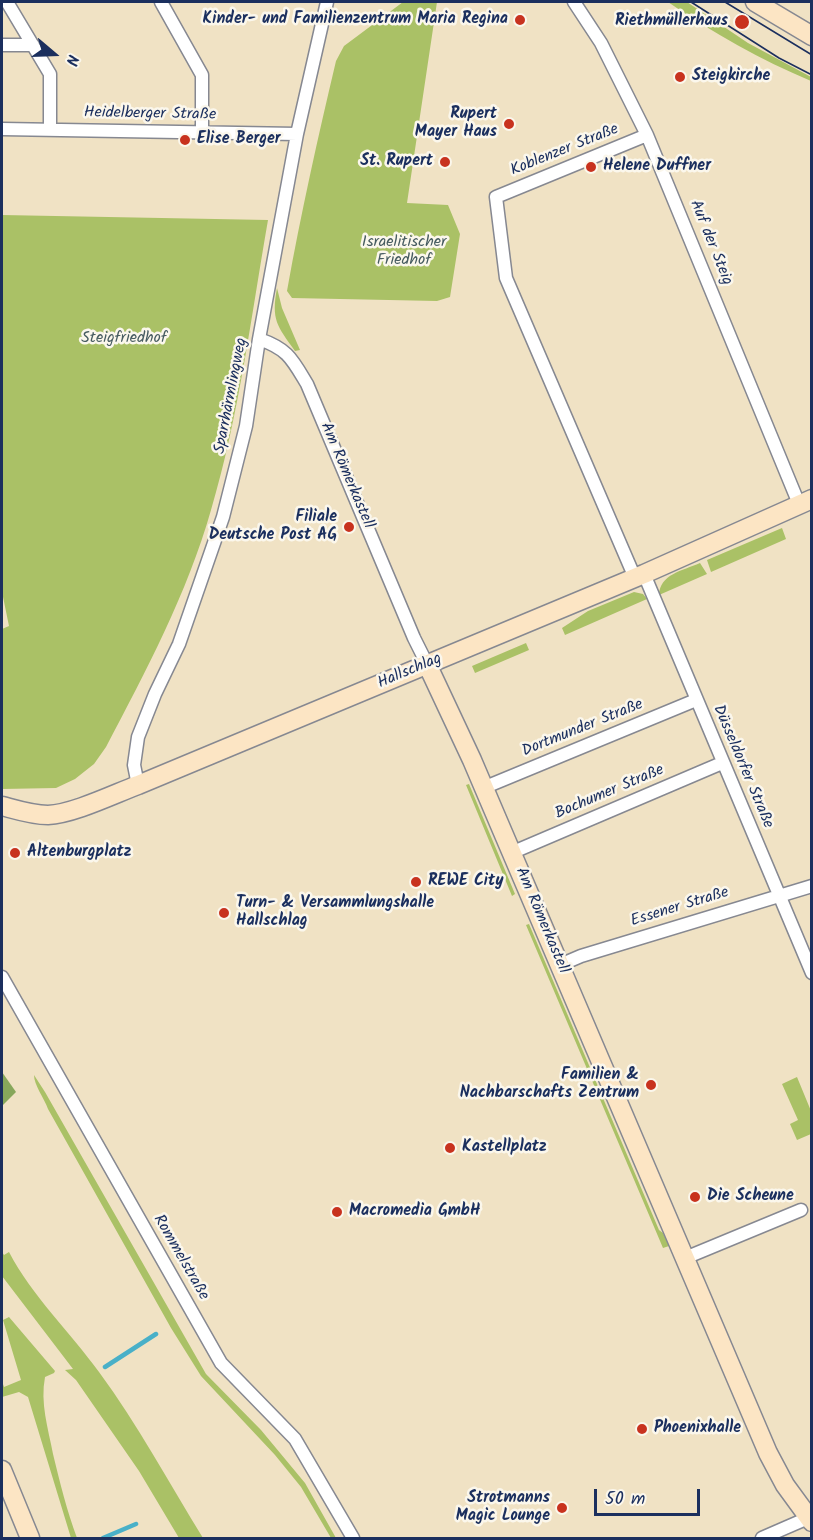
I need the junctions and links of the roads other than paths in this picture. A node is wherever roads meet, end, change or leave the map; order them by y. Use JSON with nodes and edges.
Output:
{"nodes":[{"id":1,"x":7,"y":2,"type":"edge"},
{"id":2,"x":161,"y":2,"type":"edge"},
{"id":3,"x":327,"y":2,"type":"edge"},
{"id":4,"x":574,"y":2,"type":"edge"},
{"id":5,"x":755,"y":2,"type":"edge"},
{"id":6,"x":812,"y":36,"type":"edge"},
{"id":7,"x":2,"y":45,"type":"edge"},
{"id":8,"x":33,"y":45,"type":"junction"},
{"id":9,"x":2,"y":129,"type":"edge"},
{"id":10,"x":50,"y":130,"type":"junction"},
{"id":11,"x":202,"y":131,"type":"junction"},
{"id":12,"x":297,"y":134,"type":"junction"},
{"id":13,"x":647,"y":135,"type":"junction"},
{"id":14,"x":496,"y":197,"type":"joint"},
{"id":15,"x":259,"y":339,"type":"junction"},
{"id":16,"x":808,"y":503,"type":"edge"},
{"id":17,"x":639,"y":576,"type":"junction"},
{"id":18,"x":427,"y":664,"type":"junction"},
{"id":19,"x":696,"y":700,"type":"junction"},
{"id":20,"x":722,"y":763,"type":"junction"},
{"id":21,"x":138,"y":785,"type":"junction"},
{"id":22,"x":483,"y":788,"type":"junction"},
{"id":23,"x":2,"y":806,"type":"edge"},
{"id":24,"x":511,"y":853,"type":"junction"},
{"id":25,"x":812,"y":886,"type":"edge"},
{"id":26,"x":780,"y":895,"type":"junction"},
{"id":27,"x":560,"y":965,"type":"junction"},
{"id":28,"x":812,"y":973,"type":"edge"},
{"id":29,"x":2,"y":977,"type":"edge"},
{"id":30,"x":801,"y":1210,"type":"dead end"},
{"id":31,"x":685,"y":1258,"type":"junction"},
{"id":32,"x":2,"y":1470,"type":"edge"},
{"id":33,"x":810,"y":1520,"type":"edge"},
{"id":34,"x":30,"y":1539,"type":"edge"},
{"id":35,"x":353,"y":1539,"type":"edge"},
{"id":36,"x":762,"y":1539,"type":"edge"}],
"edges":[{"from":1,"to":8,"type":"street"},
{"from":2,"to":11,"type":"street"},
{"from":3,"to":12,"type":"street","name":"Sparrhärmlingweg"},
{"from":4,"to":13,"type":"street","name":"Auf der Steig"},
{"from":5,"to":6,"type":"street"},
{"from":7,"to":8,"type":"street"},
{"from":8,"to":10,"type":"street"},
{"from":9,"to":10,"type":"street","name":"Heidelberger Straße"},
{"from":10,"to":11,"type":"street","name":"Heidelberger Straße"},
{"from":11,"to":12,"type":"street","name":"Heidelberger Straße"},
{"from":12,"to":15,"type":"street","name":"Sparrhärmlingweg"},
{"from":13,"to":14,"type":"street","name":"Koblenzer Straße"},
{"from":13,"to":16,"type":"street","name":"Auf der Steig"},
{"from":14,"to":17,"type":"street","name":"Düsseldorfer Straße"},
{"from":15,"to":18,"type":"street","name":"Am Römerkastell"},
{"from":15,"to":21,"type":"street","name":"Sparrhärmlingweg"},
{"from":16,"to":17,"type":"street","name":"Hallschlag"},
{"from":17,"to":18,"type":"street","name":"Hallschlag"},
{"from":17,"to":19,"type":"street","name":"Düsseldorfer Straße"},
{"from":18,"to":21,"type":"street","name":"Hallschlag"},
{"from":18,"to":22,"type":"street","name":"Am Römerkastell"},
{"from":19,"to":20,"type":"street","name":"Düsseldorfer Straße"},
{"from":19,"to":22,"type":"street","name":"Dortmunder Straße"},
{"from":20,"to":24,"type":"street","name":"Bochumer Straße"},
{"from":20,"to":26,"type":"street","name":"Düsseldorfer Straße"},
{"from":21,"to":23,"type":"street","name":"Hallschlag"},
{"from":22,"to":24,"type":"street","name":"Am Römerkastell"},
{"from":24,"to":27,"type":"street","name":"Am Römerkastell"},
{"from":25,"to":26,"type":"street","name":"Essener Straße"},
{"from":26,"to":27,"type":"street","name":"Essener Straße"},
{"from":26,"to":28,"type":"street","name":"Düsseldorfer Straße"},
{"from":27,"to":31,"type":"street","name":"Am Römerkastell"},
{"from":29,"to":35,"type":"street","name":"Rommelstraße"},
{"from":30,"to":31,"type":"street"},
{"from":31,"to":33,"type":"street","name":"Am Römerkastell"},
{"from":32,"to":34,"type":"street"},
{"from":33,"to":36,"type":"street"}]}
